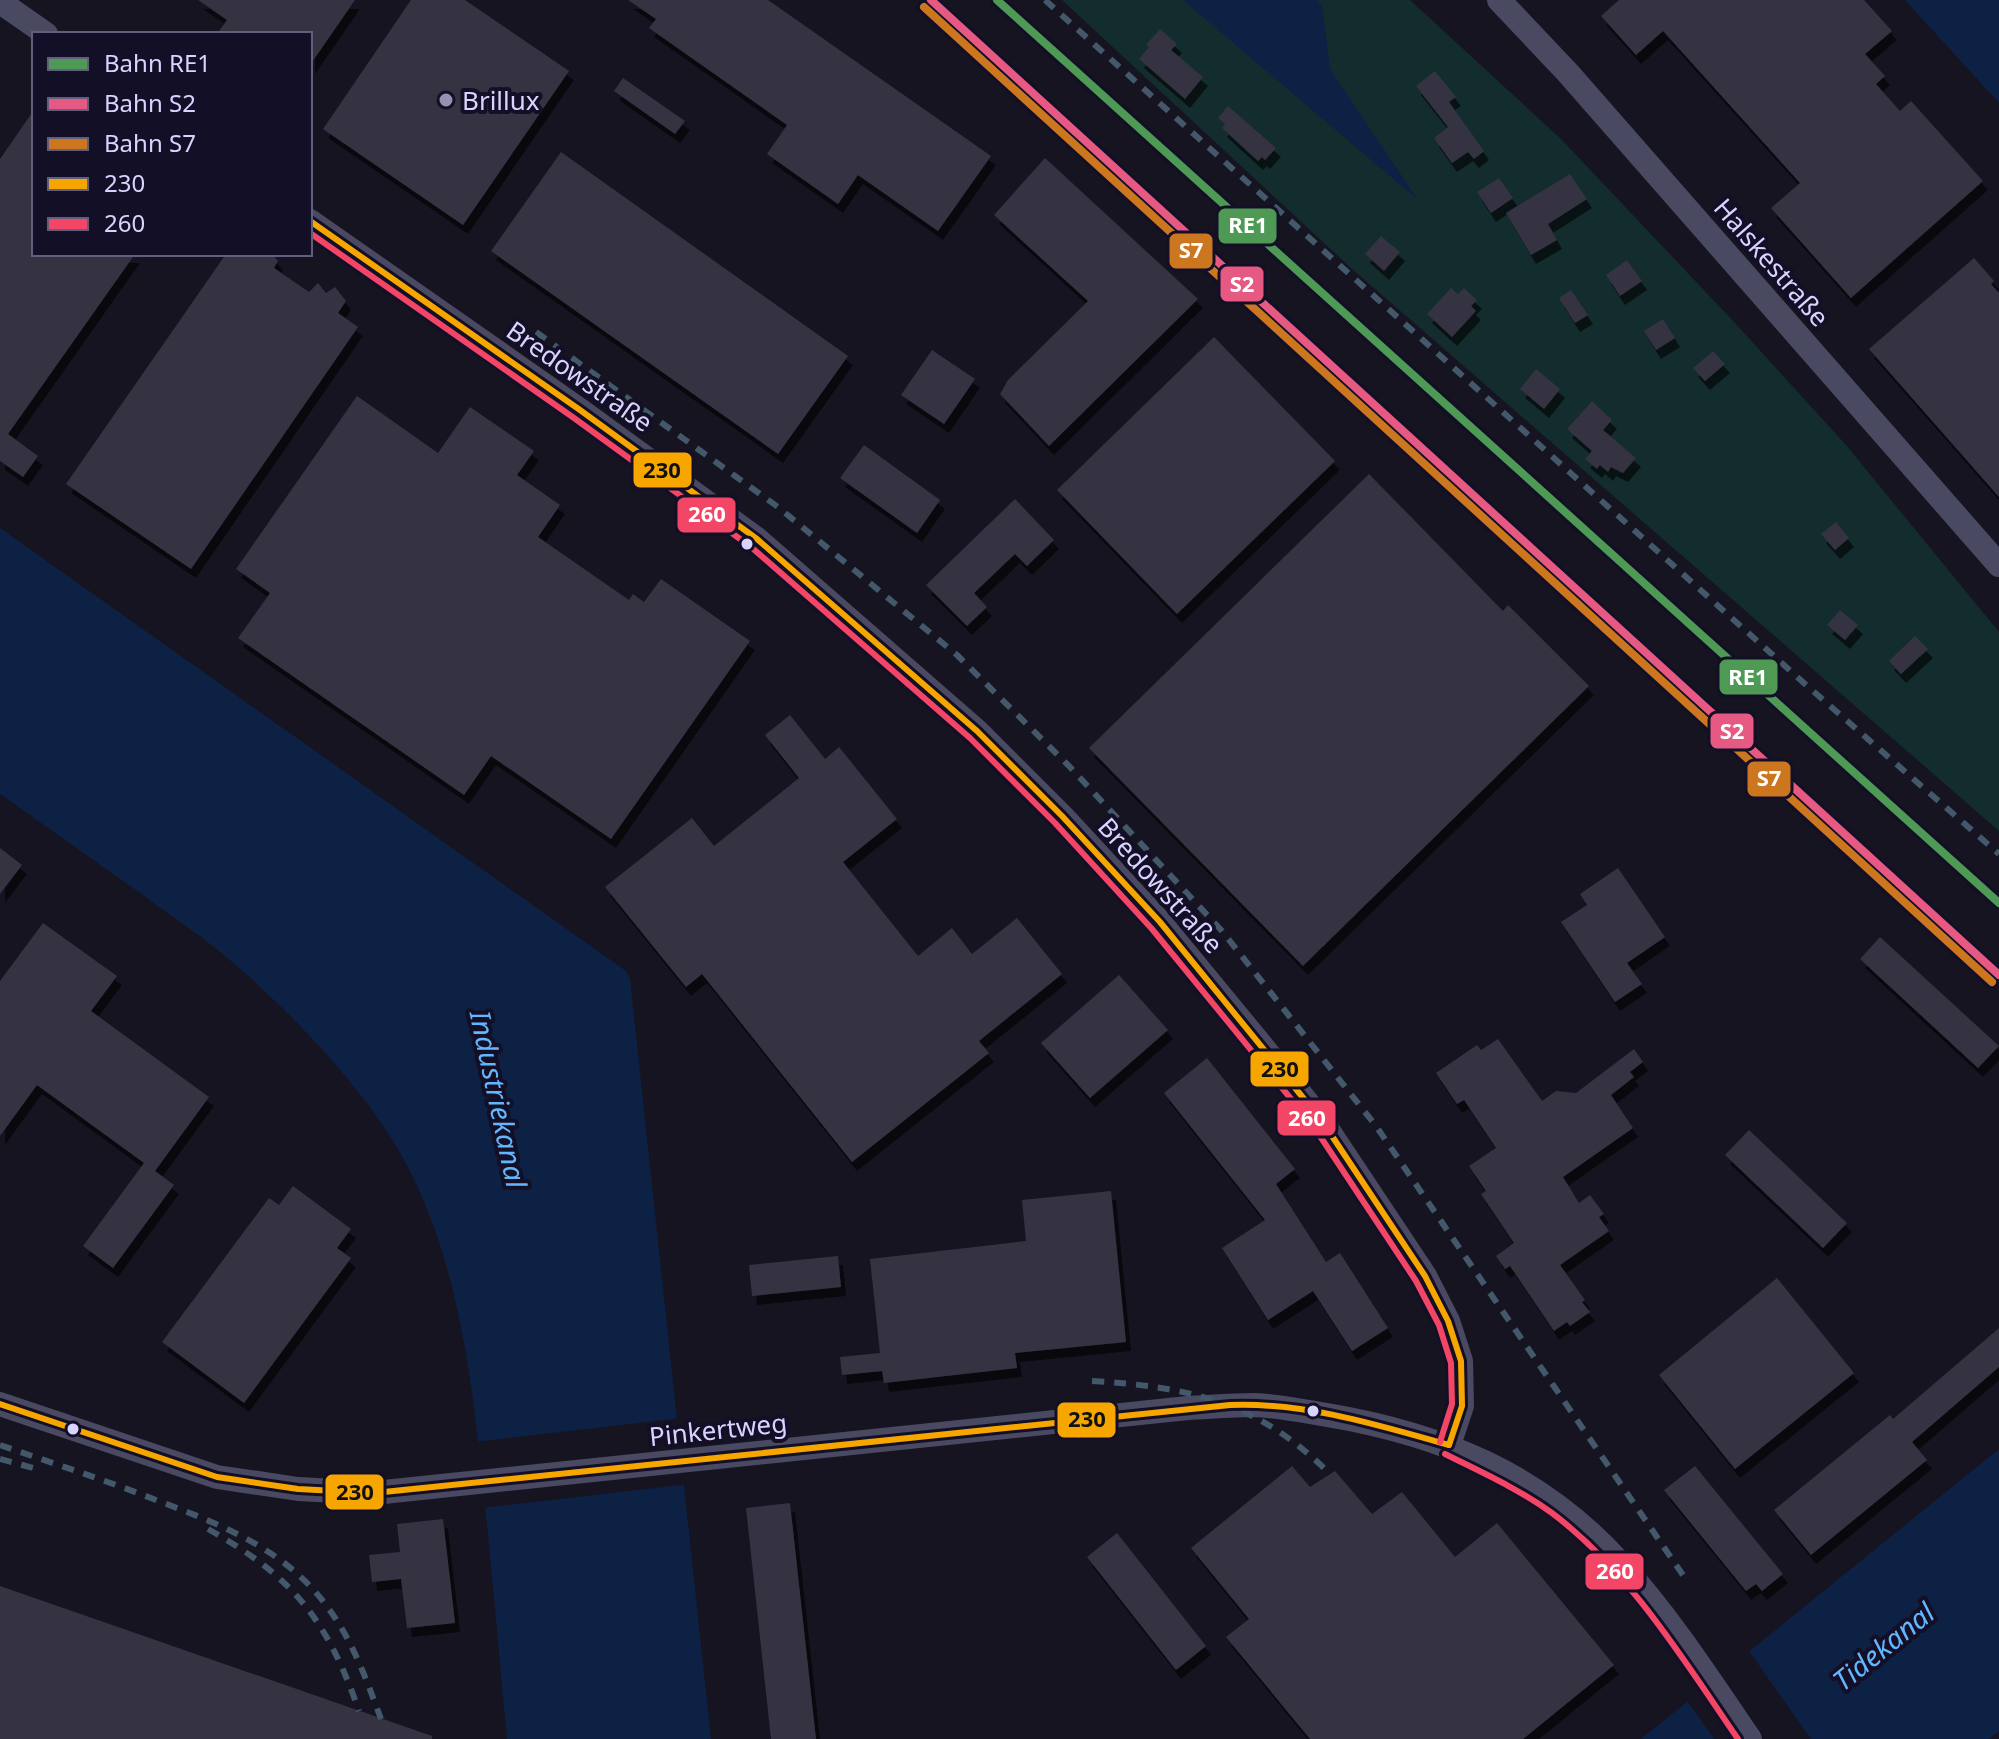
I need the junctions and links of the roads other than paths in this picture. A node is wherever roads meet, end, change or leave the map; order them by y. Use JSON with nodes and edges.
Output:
{"nodes":[{"id":1,"x":1499,"y":0,"type":"edge"},
{"id":2,"x":0,"y":2,"type":"edge"},
{"id":3,"x":43,"y":32,"type":"edge"},
{"id":4,"x":312,"y":222,"type":"edge"},
{"id":5,"x":1999,"y":565,"type":"edge"},
{"id":6,"x":0,"y":1404,"type":"edge"},
{"id":7,"x":1449,"y":1445,"type":"junction"},
{"id":8,"x":1750,"y":1739,"type":"edge"}],
"edges":[{"from":1,"to":5,"type":"street","name":"Halskestraße"},
{"from":2,"to":3,"type":"street"},
{"from":4,"to":7,"type":"street","name":"Bredowstraße"},
{"from":6,"to":7,"type":"street","name":"Pinkertweg"},
{"from":7,"to":8,"type":"street"}]}
